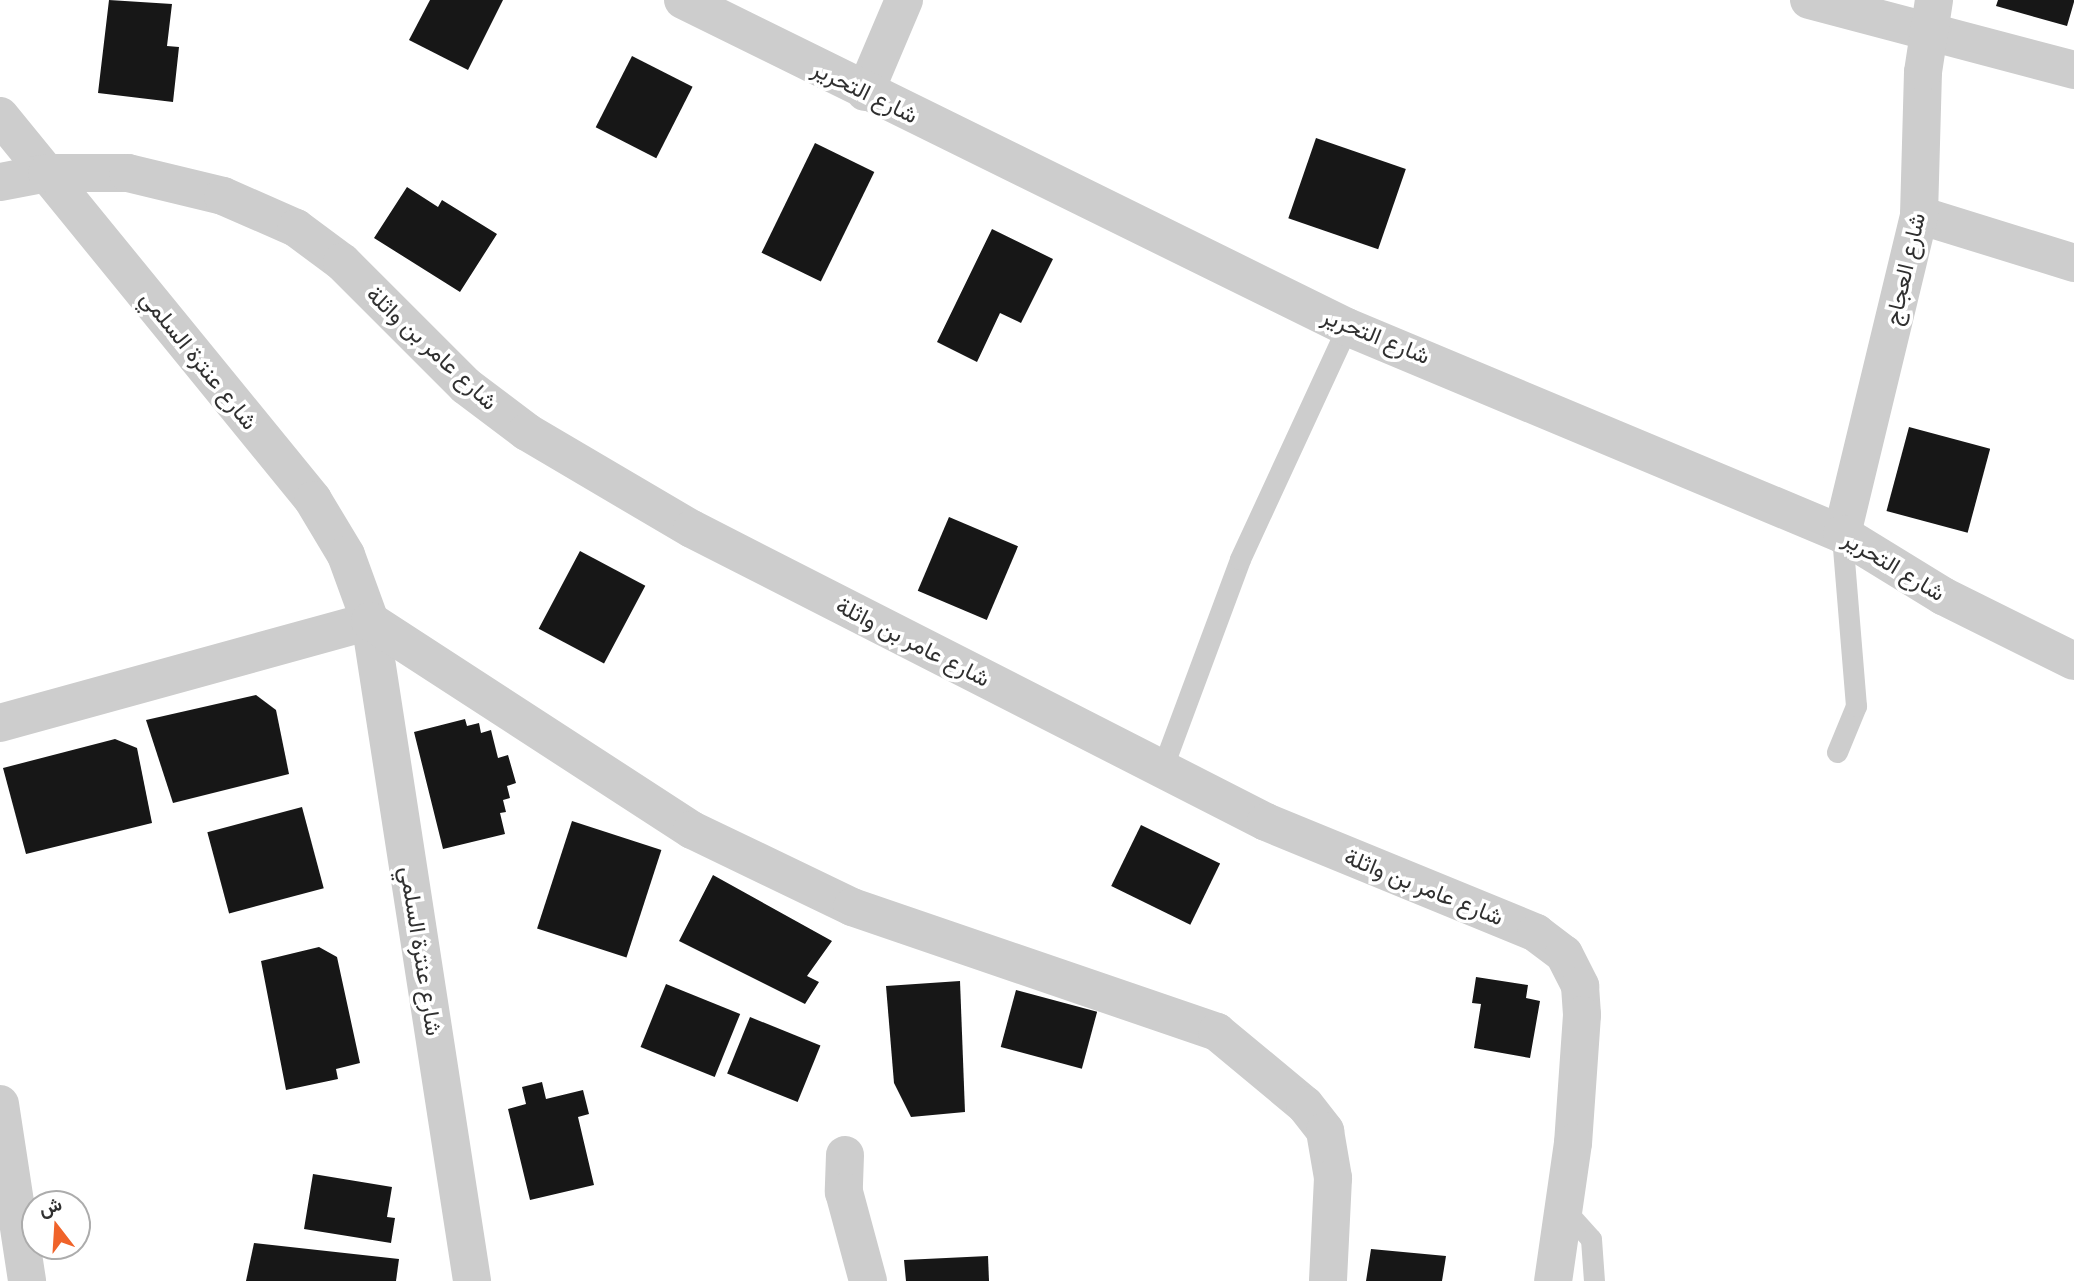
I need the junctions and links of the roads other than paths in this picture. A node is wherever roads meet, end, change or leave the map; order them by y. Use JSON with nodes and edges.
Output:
{"nodes":[{"id":1,"x":683,"y":0,"type":"edge"},
{"id":2,"x":904,"y":0,"type":"edge"},
{"id":3,"x":1809,"y":0,"type":"edge"},
{"id":4,"x":1931,"y":15,"type":"edge"},
{"id":5,"x":2074,"y":70,"type":"edge"},
{"id":6,"x":865,"y":92,"type":"junction"},
{"id":7,"x":0,"y":116,"type":"edge"},
{"id":8,"x":47,"y":173,"type":"junction"},
{"id":9,"x":0,"y":182,"type":"edge"},
{"id":10,"x":1919,"y":215,"type":"junction"},
{"id":11,"x":2074,"y":263,"type":"edge"},
{"id":12,"x":1347,"y":327,"type":"junction"},
{"id":13,"x":1842,"y":534,"type":"junction"},
{"id":14,"x":370,"y":621,"type":"junction"},
{"id":15,"x":2074,"y":661,"type":"edge"},
{"id":16,"x":0,"y":723,"type":"edge"},
{"id":17,"x":1837,"y":752,"type":"dead end"},
{"id":18,"x":1162,"y":769,"type":"junction"},
{"id":19,"x":0,"y":1104,"type":"edge"},
{"id":20,"x":845,"y":1155,"type":"dead end"},
{"id":21,"x":1564,"y":1209,"type":"junction"},
{"id":22,"x":27,"y":1281,"type":"edge"},
{"id":23,"x":472,"y":1281,"type":"edge"},
{"id":24,"x":868,"y":1281,"type":"edge"},
{"id":25,"x":1328,"y":1281,"type":"edge"},
{"id":26,"x":1553,"y":1281,"type":"edge"},
{"id":27,"x":1594,"y":1281,"type":"edge"}],
"edges":[{"from":1,"to":6,"type":"street","name":"شارع التحرير"},
{"from":2,"to":6,"type":"street"},
{"from":3,"to":4,"type":"street"},
{"from":4,"to":5,"type":"street"},
{"from":4,"to":10,"type":"street","name":"شارع العجاج"},
{"from":6,"to":12,"type":"street","name":"شارع التحرير"},
{"from":7,"to":8,"type":"street","name":"شارع عنترة السلمي"},
{"from":8,"to":9,"type":"street","name":"شارع عامر بن واثلة"},
{"from":8,"to":14,"type":"street","name":"شارع عنترة السلمي"},
{"from":8,"to":18,"type":"street","name":"شارع عامر بن واثلة"},
{"from":10,"to":11,"type":"street"},
{"from":10,"to":13,"type":"street","name":"شارع العجاج"},
{"from":12,"to":13,"type":"street","name":"شارع التحرير"},
{"from":12,"to":18,"type":"lane"},
{"from":13,"to":15,"type":"street","name":"شارع التحرير"},
{"from":13,"to":17,"type":"lane"},
{"from":14,"to":16,"type":"street"},
{"from":14,"to":23,"type":"street","name":"شارع عنترة السلمي"},
{"from":14,"to":25,"type":"street"},
{"from":18,"to":21,"type":"street","name":"شارع عامر بن واثلة"},
{"from":19,"to":22,"type":"street"},
{"from":20,"to":24,"type":"street"},
{"from":21,"to":26,"type":"street","name":"شارع عامر بن واثلة"},
{"from":21,"to":27,"type":"lane"}]}
